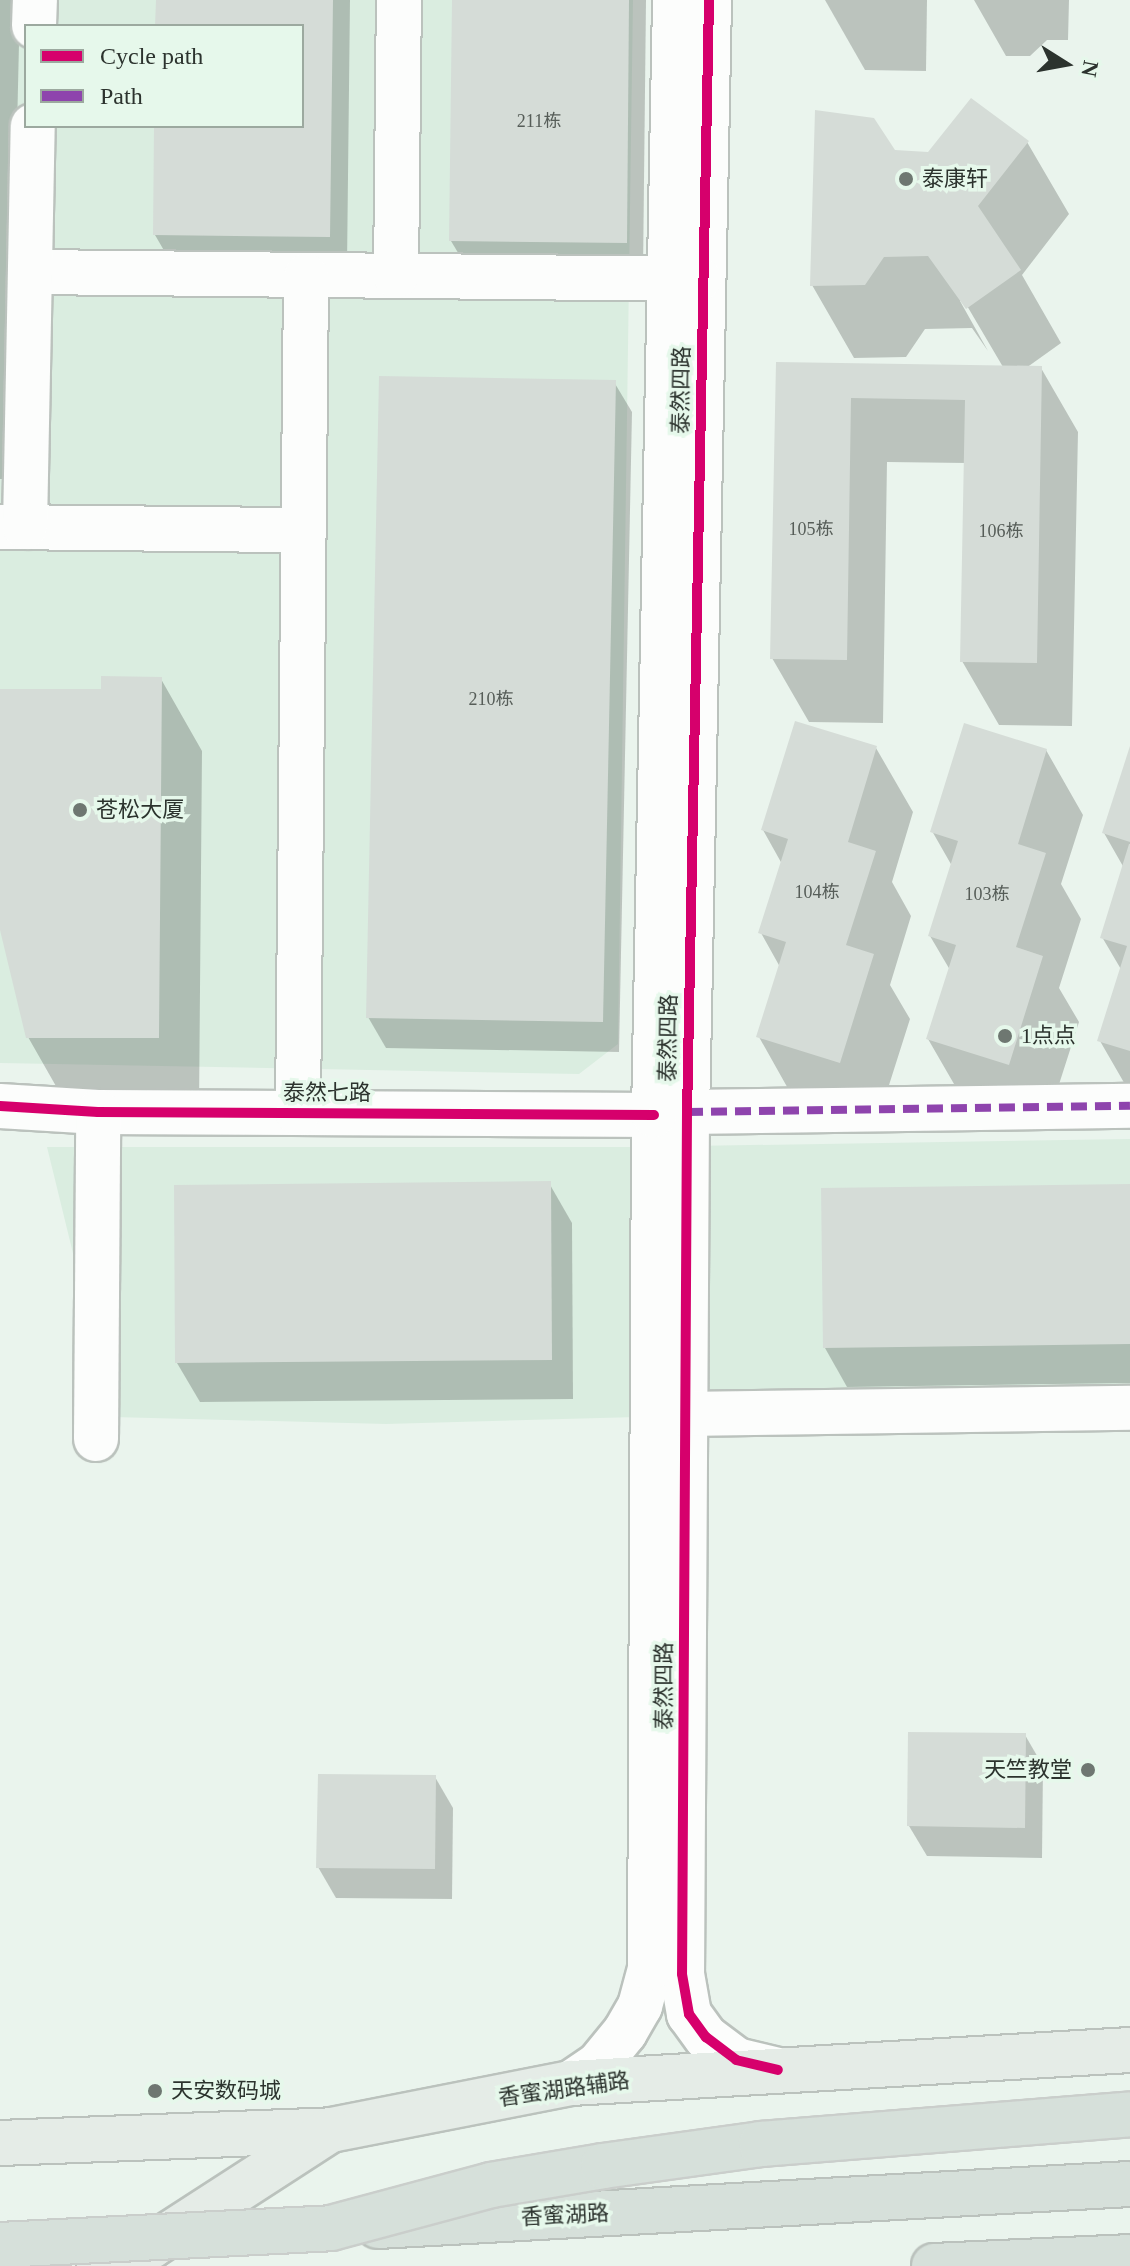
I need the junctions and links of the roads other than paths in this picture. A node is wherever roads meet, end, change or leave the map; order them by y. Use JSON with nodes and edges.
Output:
{"nodes":[{"id":1,"x":35,"y":0,"type":"edge"},
{"id":2,"x":399,"y":0,"type":"edge"},
{"id":3,"x":675,"y":0,"type":"edge"},
{"id":4,"x":709,"y":0,"type":"edge"},
{"id":5,"x":34,"y":24,"type":"edge"},
{"id":6,"x":33,"y":128,"type":"edge"},
{"id":7,"x":30,"y":272,"type":"junction"},
{"id":8,"x":306,"y":276,"type":"junction"},
{"id":9,"x":396,"y":276,"type":"junction"},
{"id":10,"x":686,"y":279,"type":"junction"},
{"id":11,"x":12,"y":527,"type":"edge"},
{"id":12,"x":304,"y":530,"type":"junction"},
{"id":13,"x":0,"y":1106,"type":"edge"},
{"id":14,"x":1130,"y":1106,"type":"edge"},
{"id":15,"x":98,"y":1112,"type":"junction"},
{"id":16,"x":298,"y":1113,"type":"junction"},
{"id":17,"x":670,"y":1114,"type":"junction"},
{"id":18,"x":1130,"y":1408,"type":"edge"},
{"id":19,"x":686,"y":1414,"type":"junction"},
{"id":20,"x":96,"y":1439,"type":"dead end"},
{"id":21,"x":1130,"y":2020,"type":"edge"},
{"id":22,"x":1130,"y":2050,"type":"edge"},
{"id":23,"x":978,"y":2057,"type":"junction"},
{"id":24,"x":778,"y":2070,"type":"junction"},
{"id":25,"x":571,"y":2083,"type":"junction"},
{"id":26,"x":1130,"y":2114,"type":"edge"},
{"id":27,"x":331,"y":2130,"type":"junction"},
{"id":28,"x":0,"y":2143,"type":"edge"},
{"id":29,"x":1130,"y":2184,"type":"edge"},
{"id":30,"x":331,"y":2228,"type":"junction"},
{"id":31,"x":0,"y":2245,"type":"edge"},
{"id":32,"x":1130,"y":2257,"type":"edge"},
{"id":33,"x":99,"y":2266,"type":"edge"},
{"id":34,"x":934,"y":2266,"type":"edge"}],
"edges":[{"from":1,"to":5,"type":"street"},
{"from":2,"to":9,"type":"street"},
{"from":3,"to":10,"type":"street","name":"泰然四路"},
{"from":4,"to":10,"type":"street","name":"泰然四路"},
{"from":6,"to":7,"type":"street"},
{"from":7,"to":8,"type":"street"},
{"from":7,"to":11,"type":"street"},
{"from":8,"to":9,"type":"street"},
{"from":8,"to":12,"type":"street"},
{"from":9,"to":10,"type":"street"},
{"from":10,"to":17,"type":"street","name":"泰然四路"},
{"from":11,"to":12,"type":"street"},
{"from":12,"to":16,"type":"street"},
{"from":13,"to":15,"type":"street","name":"泰然七路"},
{"from":14,"to":17,"type":"street","name":"泰然七路"},
{"from":15,"to":16,"type":"street","name":"泰然七路"},
{"from":15,"to":20,"type":"street"},
{"from":16,"to":17,"type":"street","name":"泰然七路"},
{"from":17,"to":19,"type":"street","name":"泰然四路"},
{"from":17,"to":25,"type":"street","name":"泰然四路"},
{"from":18,"to":19,"type":"street"},
{"from":19,"to":24,"type":"street","name":"泰然四路"},
{"from":21,"to":23,"type":"main road"},
{"from":22,"to":23,"type":"main road","name":"香蜜湖路辅路"},
{"from":23,"to":24,"type":"main road","name":"香蜜湖路辅路"},
{"from":24,"to":25,"type":"main road","name":"香蜜湖路辅路"},
{"from":25,"to":27,"type":"main road","name":"香蜜湖路辅路"},
{"from":26,"to":30,"type":"highway","bridge":true},
{"from":27,"to":28,"type":"main road","name":"香蜜湖路辅路"},
{"from":27,"to":33,"type":"main road"},
{"from":29,"to":30,"type":"highway","name":"香蜜湖路","bridge":true},
{"from":30,"to":31,"type":"highway","name":"香蜜湖路","bridge":true},
{"from":32,"to":34,"type":"highway"}]}
